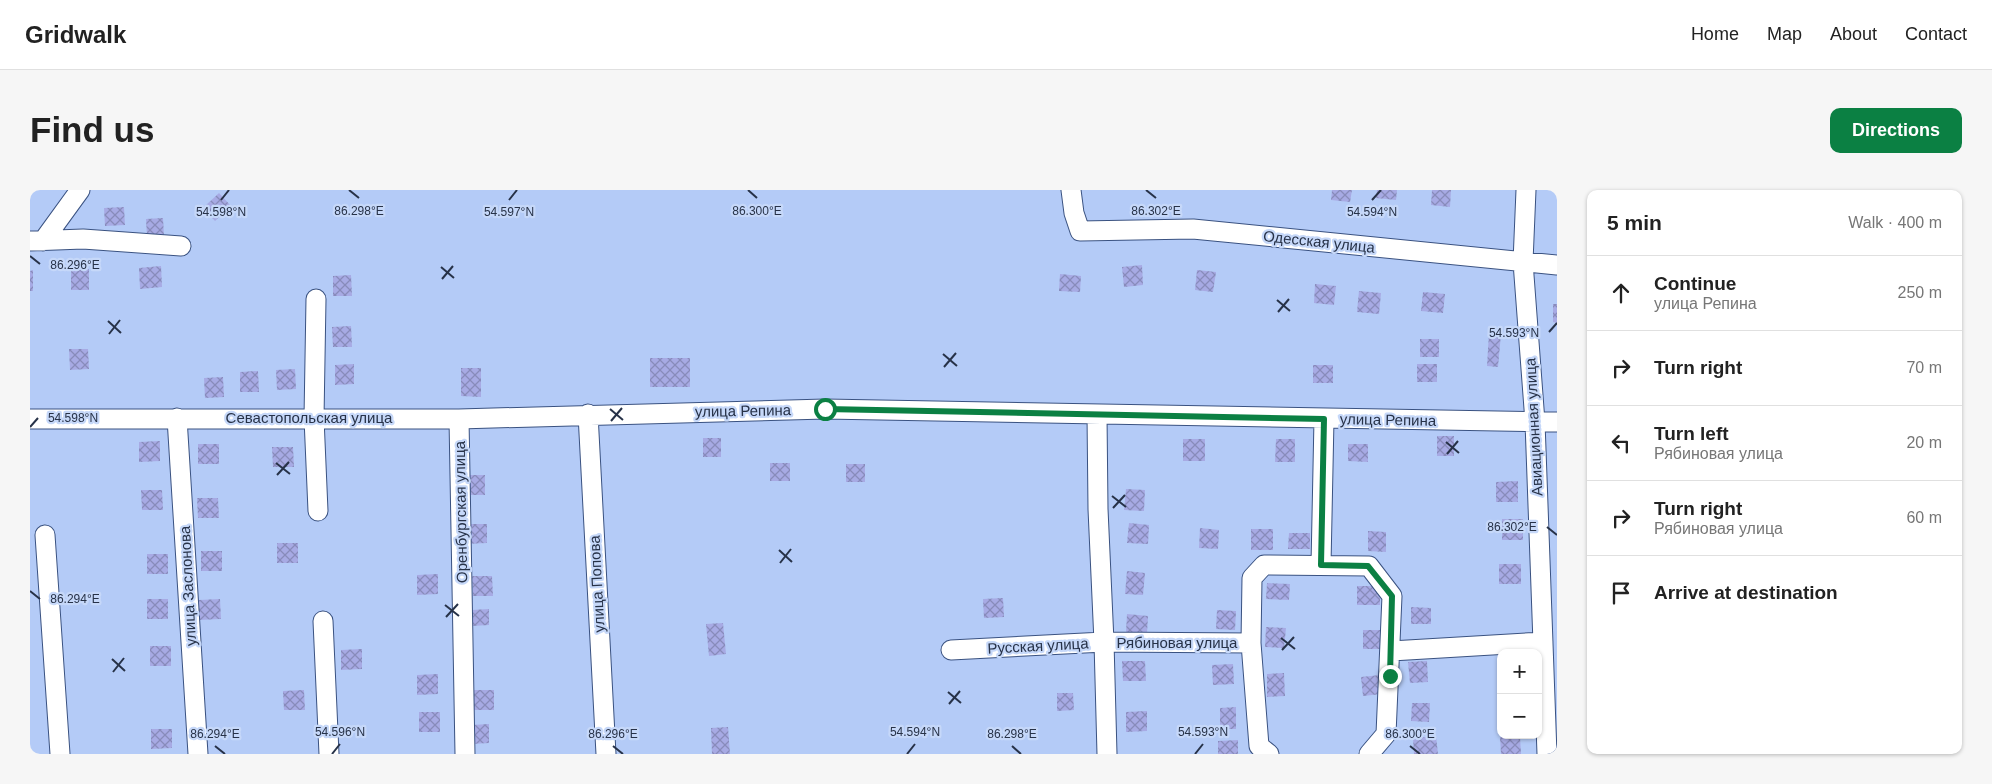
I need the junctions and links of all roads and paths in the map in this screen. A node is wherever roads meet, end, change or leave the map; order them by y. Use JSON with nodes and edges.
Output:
{"nodes":[{"id":1,"x":80,"y":190,"type":"edge"},
{"id":2,"x":1071,"y":190,"type":"edge"},
{"id":3,"x":1526,"y":190,"type":"edge"},
{"id":4,"x":36,"y":241,"type":"edge"},
{"id":5,"x":181,"y":246,"type":"dead end"},
{"id":6,"x":1523,"y":262,"type":"junction"},
{"id":7,"x":1557,"y":265,"type":"edge"},
{"id":8,"x":316,"y":299,"type":"dead end"},
{"id":9,"x":588,"y":414,"type":"junction"},
{"id":10,"x":1097,"y":415,"type":"junction"},
{"id":11,"x":177,"y":418,"type":"junction"},
{"id":12,"x":314,"y":418,"type":"junction"},
{"id":13,"x":30,"y":419,"type":"edge"},
{"id":14,"x":459,"y":419,"type":"junction"},
{"id":15,"x":1324,"y":419,"type":"junction"},
{"id":16,"x":1535,"y":422,"type":"junction"},
{"id":17,"x":1557,"y":422,"type":"edge"},
{"id":18,"x":318,"y":511,"type":"dead end"},
{"id":19,"x":45,"y":535,"type":"dead end"},
{"id":20,"x":1321,"y":565,"type":"junction"},
{"id":21,"x":323,"y":621,"type":"dead end"},
{"id":22,"x":1104,"y":642,"type":"junction"},
{"id":23,"x":1543,"y":642,"type":"junction"},
{"id":24,"x":1250,"y":643,"type":"junction"},
{"id":25,"x":951,"y":650,"type":"dead end"},
{"id":26,"x":1391,"y":651,"type":"junction"},
{"id":27,"x":60,"y":754,"type":"edge"},
{"id":28,"x":198,"y":754,"type":"edge"},
{"id":29,"x":329,"y":754,"type":"edge"},
{"id":30,"x":466,"y":754,"type":"edge"},
{"id":31,"x":606,"y":754,"type":"edge"},
{"id":32,"x":1108,"y":754,"type":"edge"},
{"id":33,"x":1269,"y":754,"type":"edge"},
{"id":34,"x":1369,"y":754,"type":"edge"},
{"id":35,"x":1547,"y":754,"type":"edge"}],
"edges":[{"from":1,"to":4,"type":"street"},
{"from":2,"to":6,"type":"street","name":"Одесская улица"},
{"from":3,"to":6,"type":"street","name":"Авиационная улица"},
{"from":4,"to":5,"type":"street"},
{"from":6,"to":7,"type":"street","name":"Одесская улица"},
{"from":6,"to":16,"type":"street","name":"Авиационная улица"},
{"from":8,"to":12,"type":"street"},
{"from":9,"to":10,"type":"street","name":"улица Репина"},
{"from":9,"to":14,"type":"street","name":"Севастопольская улица"},
{"from":9,"to":31,"type":"street","name":"улица Попова"},
{"from":10,"to":15,"type":"street","name":"улица Репина"},
{"from":10,"to":22,"type":"street"},
{"from":11,"to":12,"type":"street","name":"Севастопольская улица"},
{"from":11,"to":13,"type":"street","name":"Севастопольская улица"},
{"from":11,"to":28,"type":"street","name":"улица Заслонова"},
{"from":12,"to":14,"type":"street","name":"Севастопольская улица"},
{"from":12,"to":18,"type":"street"},
{"from":14,"to":30,"type":"street","name":"Оренбургская улица"},
{"from":15,"to":16,"type":"street","name":"улица Репина"},
{"from":15,"to":20,"type":"street"},
{"from":16,"to":17,"type":"street","name":"улица Репина"},
{"from":16,"to":23,"type":"street","name":"Авиационная улица"},
{"from":19,"to":27,"type":"street"},
{"from":20,"to":24,"type":"street","name":"Рябиновая улица"},
{"from":20,"to":26,"type":"street","name":"Рябиновая улица"},
{"from":21,"to":29,"type":"street"},
{"from":22,"to":24,"type":"street","name":"Рябиновая улица"},
{"from":22,"to":25,"type":"street","name":"Русская улица"},
{"from":22,"to":32,"type":"street","name":"Русская улица"},
{"from":23,"to":26,"type":"street"},
{"from":23,"to":35,"type":"street","name":"Авиационная улица"},
{"from":24,"to":33,"type":"street"},
{"from":26,"to":34,"type":"street","name":"Рябиновая улица"}]}
